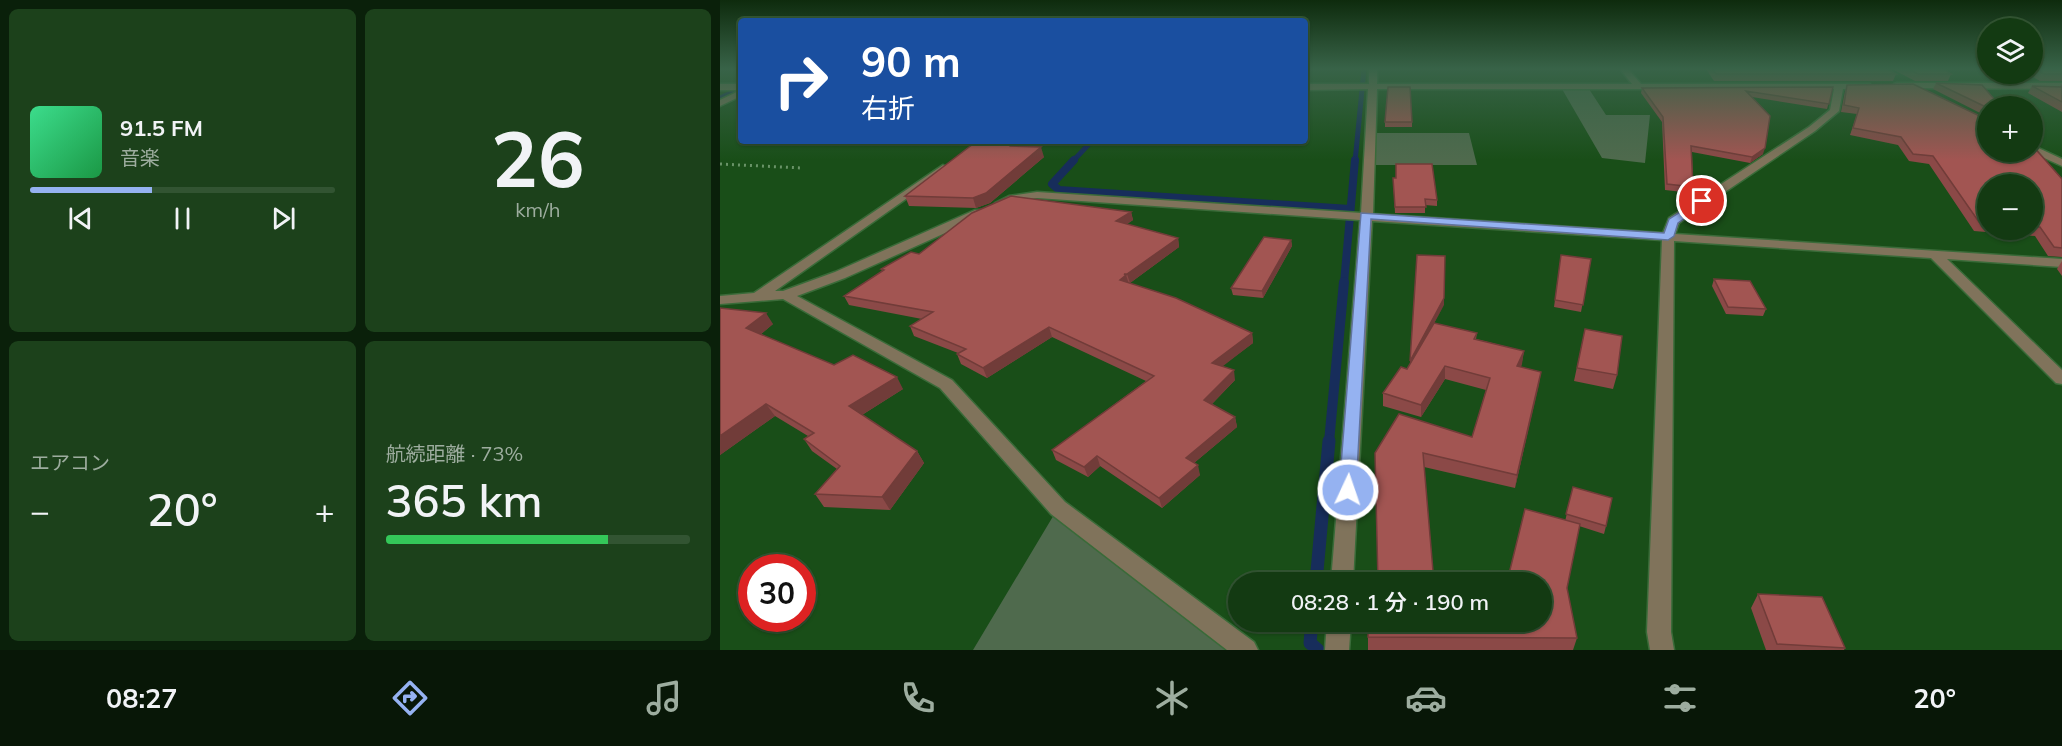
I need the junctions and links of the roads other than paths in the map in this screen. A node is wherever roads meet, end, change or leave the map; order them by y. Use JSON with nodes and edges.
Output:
{"nodes":[{"id":1,"x":1371,"y":99,"type":"edge"},
{"id":2,"x":1836,"y":99,"type":"edge"},
{"id":3,"x":2043,"y":154,"type":"edge"},
{"id":4,"x":955,"y":160,"type":"edge"},
{"id":5,"x":2062,"y":163,"type":"edge"},
{"id":6,"x":1365,"y":216,"type":"junction"},
{"id":7,"x":1668,"y":236,"type":"junction"},
{"id":8,"x":1935,"y":255,"type":"junction"},
{"id":9,"x":2062,"y":263,"type":"edge"},
{"id":10,"x":785,"y":295,"type":"junction"},
{"id":11,"x":755,"y":298,"type":"junction"},
{"id":12,"x":720,"y":300,"type":"edge"},
{"id":13,"x":2062,"y":379,"type":"edge"},
{"id":14,"x":1343,"y":572,"type":"edge"},
{"id":15,"x":1338,"y":632,"type":"edge"},
{"id":16,"x":1246,"y":650,"type":"edge"},
{"id":17,"x":1337,"y":650,"type":"edge"},
{"id":18,"x":1662,"y":650,"type":"edge"}],
"edges":[{"from":1,"to":6,"type":"street"},
{"from":2,"to":7,"type":"street"},
{"from":3,"to":5,"type":"street"},
{"from":4,"to":11,"type":"street"},
{"from":6,"to":7,"type":"street"},
{"from":6,"to":10,"type":"street"},
{"from":6,"to":14,"type":"street"},
{"from":7,"to":8,"type":"street"},
{"from":7,"to":18,"type":"street"},
{"from":8,"to":9,"type":"street"},
{"from":8,"to":13,"type":"street"},
{"from":10,"to":11,"type":"street"},
{"from":10,"to":16,"type":"street"},
{"from":11,"to":12,"type":"street"},
{"from":15,"to":17,"type":"street"}]}
